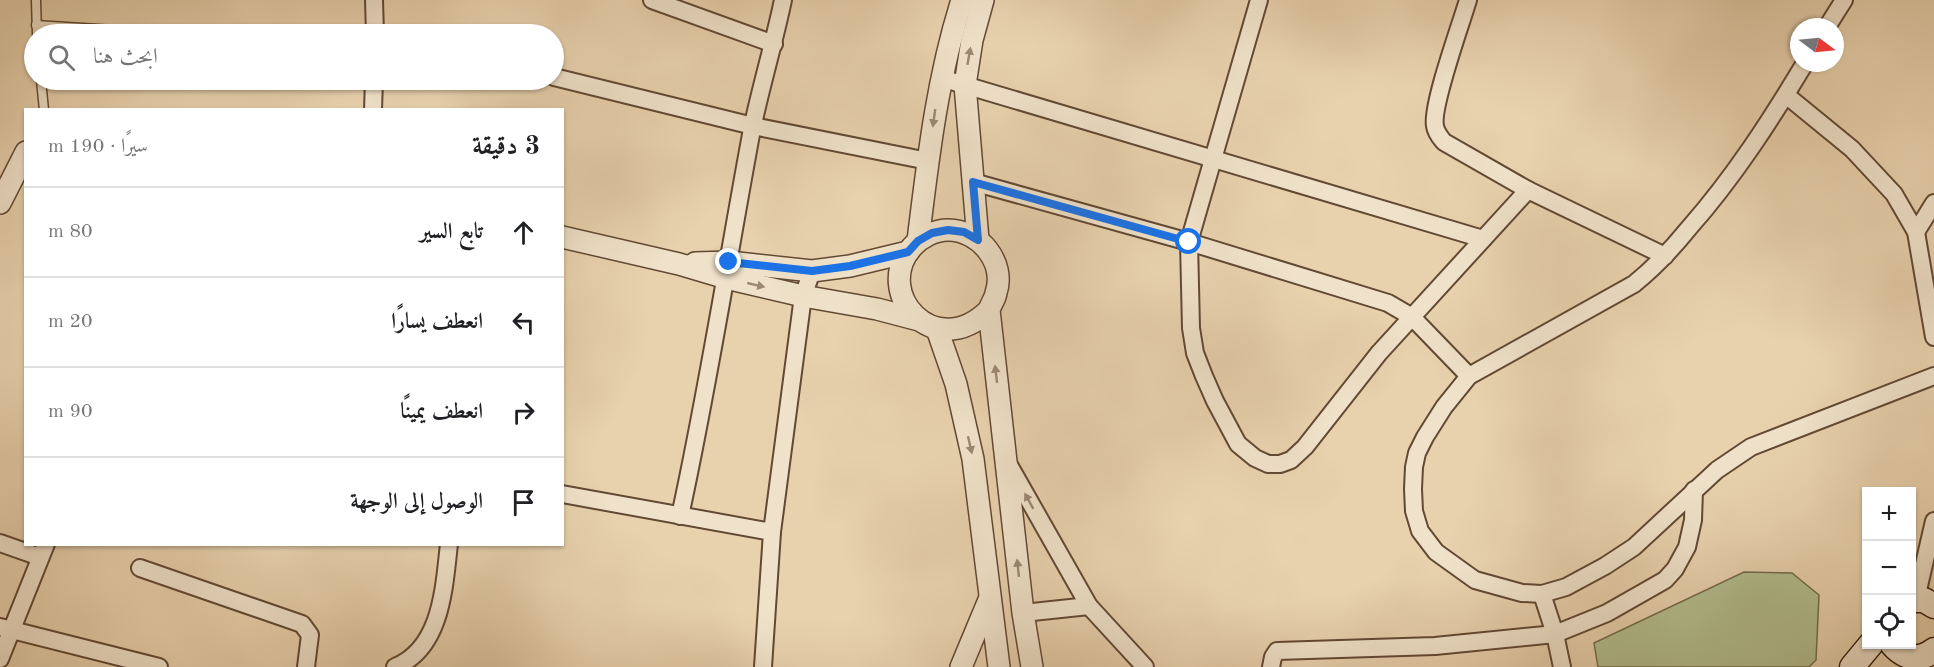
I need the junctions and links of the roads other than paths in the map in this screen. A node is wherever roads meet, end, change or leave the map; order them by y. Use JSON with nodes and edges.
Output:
{"nodes":[{"id":1,"x":36,"y":0,"type":"edge"},
{"id":2,"x":374,"y":0,"type":"edge"},
{"id":3,"x":652,"y":0,"type":"edge"},
{"id":4,"x":783,"y":0,"type":"edge"},
{"id":5,"x":963,"y":0,"type":"edge"},
{"id":6,"x":983,"y":0,"type":"edge"},
{"id":7,"x":1468,"y":0,"type":"edge"},
{"id":8,"x":1844,"y":0,"type":"edge"},
{"id":9,"x":1256,"y":1,"type":"edge"},
{"id":10,"x":1833,"y":18,"type":"edge"},
{"id":11,"x":37,"y":24,"type":"edge"},
{"id":12,"x":375,"y":24,"type":"edge"},
{"id":13,"x":774,"y":44,"type":"junction"},
{"id":14,"x":1799,"y":72,"type":"edge"},
{"id":15,"x":941,"y":78,"type":"junction"},
{"id":16,"x":564,"y":79,"type":"edge"},
{"id":17,"x":965,"y":85,"type":"junction"},
{"id":18,"x":42,"y":90,"type":"edge"},
{"id":19,"x":374,"y":90,"type":"edge"},
{"id":20,"x":1785,"y":95,"type":"junction"},
{"id":21,"x":44,"y":108,"type":"edge"},
{"id":22,"x":373,"y":108,"type":"edge"},
{"id":23,"x":753,"y":126,"type":"junction"},
{"id":24,"x":24,"y":156,"type":"edge"},
{"id":25,"x":1214,"y":159,"type":"junction"},
{"id":26,"x":928,"y":161,"type":"junction"},
{"id":27,"x":973,"y":182,"type":"junction"},
{"id":28,"x":1528,"y":190,"type":"junction"},
{"id":29,"x":1934,"y":202,"type":"edge"},
{"id":30,"x":0,"y":203,"type":"edge"},
{"id":31,"x":1916,"y":232,"type":"junction"},
{"id":32,"x":564,"y":237,"type":"edge"},
{"id":33,"x":1483,"y":239,"type":"junction"},
{"id":34,"x":978,"y":240,"type":"junction"},
{"id":35,"x":1189,"y":242,"type":"junction"},
{"id":36,"x":913,"y":246,"type":"junction"},
{"id":37,"x":1665,"y":256,"type":"junction"},
{"id":38,"x":727,"y":270,"type":"junction"},
{"id":39,"x":812,"y":271,"type":"junction"},
{"id":40,"x":803,"y":296,"type":"junction"},
{"id":41,"x":989,"y":310,"type":"junction"},
{"id":42,"x":1412,"y":317,"type":"junction"},
{"id":43,"x":928,"y":324,"type":"junction"},
{"id":44,"x":1934,"y":337,"type":"edge"},
{"id":45,"x":1934,"y":375,"type":"edge"},
{"id":46,"x":1469,"y":376,"type":"junction"},
{"id":47,"x":1006,"y":460,"type":"junction"},
{"id":48,"x":1694,"y":490,"type":"junction"},
{"id":49,"x":564,"y":494,"type":"edge"},
{"id":50,"x":680,"y":516,"type":"junction"},
{"id":51,"x":1934,"y":521,"type":"edge"},
{"id":52,"x":772,"y":532,"type":"junction"},
{"id":53,"x":0,"y":543,"type":"edge"},
{"id":54,"x":449,"y":546,"type":"edge"},
{"id":55,"x":43,"y":550,"type":"edge"},
{"id":56,"x":140,"y":567,"type":"dead end"},
{"id":57,"x":1542,"y":594,"type":"junction"},
{"id":58,"x":990,"y":600,"type":"junction"},
{"id":59,"x":1924,"y":600,"type":"edge"},
{"id":60,"x":1089,"y":606,"type":"junction"},
{"id":61,"x":1023,"y":613,"type":"junction"},
{"id":62,"x":6,"y":628,"type":"edge"},
{"id":63,"x":1555,"y":634,"type":"junction"},
{"id":64,"x":1868,"y":649,"type":"edge"},
{"id":65,"x":0,"y":659,"type":"edge"},
{"id":66,"x":159,"y":667,"type":"edge"},
{"id":67,"x":306,"y":667,"type":"edge"},
{"id":68,"x":395,"y":667,"type":"edge"},
{"id":69,"x":763,"y":667,"type":"edge"},
{"id":70,"x":961,"y":667,"type":"edge"},
{"id":71,"x":999,"y":667,"type":"edge"},
{"id":72,"x":1032,"y":667,"type":"edge"},
{"id":73,"x":1145,"y":667,"type":"edge"},
{"id":74,"x":1271,"y":667,"type":"edge"},
{"id":75,"x":1562,"y":667,"type":"edge"},
{"id":76,"x":1852,"y":667,"type":"edge"}],
"edges":[{"from":1,"to":11,"type":"lane"},
{"from":2,"to":12,"type":"street"},
{"from":3,"to":13,"type":"street"},
{"from":4,"to":13,"type":"street"},
{"from":5,"to":15,"type":"street"},
{"from":17,"to":6,"type":"street","one_way":true},
{"from":7,"to":28,"type":"street"},
{"from":8,"to":10,"type":"street"},
{"from":9,"to":25,"type":"street"},
{"from":13,"to":23,"type":"street"},
{"from":14,"to":20,"type":"street"},
{"from":15,"to":17,"type":"street"},
{"from":15,"to":26,"type":"street","one_way":true},
{"from":16,"to":23,"type":"street"},
{"from":17,"to":25,"type":"street"},
{"from":17,"to":27,"type":"street"},
{"from":18,"to":21,"type":"lane"},
{"from":19,"to":22,"type":"street"},
{"from":20,"to":31,"type":"street"},
{"from":20,"to":37,"type":"street"},
{"from":23,"to":26,"type":"street"},
{"from":23,"to":38,"type":"street"},
{"from":24,"to":30,"type":"street"},
{"from":25,"to":33,"type":"street"},
{"from":25,"to":35,"type":"street"},
{"from":26,"to":36,"type":"street"},
{"from":27,"to":34,"type":"street"},
{"from":27,"to":35,"type":"street"},
{"from":28,"to":33,"type":"street"},
{"from":28,"to":37,"type":"street"},
{"from":29,"to":31,"type":"street"},
{"from":31,"to":44,"type":"street"},
{"from":32,"to":38,"type":"street"},
{"from":33,"to":42,"type":"street"},
{"from":34,"to":36,"type":"street"},
{"from":34,"to":41,"type":"street"},
{"from":35,"to":42,"type":"street"},
{"from":35,"to":42,"type":"street"},
{"from":36,"to":39,"type":"street"},
{"from":36,"to":43,"type":"street"},
{"from":37,"to":46,"type":"street"},
{"from":38,"to":39,"type":"street"},
{"from":38,"to":40,"type":"street","one_way":true},
{"from":38,"to":50,"type":"street"},
{"from":39,"to":40,"type":"street"},
{"from":40,"to":43,"type":"street"},
{"from":40,"to":52,"type":"street"},
{"from":41,"to":43,"type":"street"},
{"from":47,"to":41,"type":"street","one_way":true},
{"from":42,"to":46,"type":"street"},
{"from":43,"to":58,"type":"street","one_way":true},
{"from":45,"to":48,"type":"street"},
{"from":46,"to":57,"type":"street"},
{"from":60,"to":47,"type":"street","one_way":true},
{"from":61,"to":47,"type":"street","one_way":true},
{"from":48,"to":57,"type":"street"},
{"from":48,"to":63,"type":"street"},
{"from":49,"to":50,"type":"street"},
{"from":50,"to":52,"type":"street"},
{"from":51,"to":59,"type":"street"},
{"from":52,"to":69,"type":"street"},
{"from":53,"to":55,"type":"street"},
{"from":54,"to":68,"type":"street"},
{"from":55,"to":62,"type":"street"},
{"from":56,"to":67,"type":"street"},
{"from":57,"to":63,"type":"street"},
{"from":58,"to":70,"type":"street"},
{"from":58,"to":71,"type":"street"},
{"from":60,"to":61,"type":"street"},
{"from":60,"to":73,"type":"street"},
{"from":61,"to":72,"type":"street"},
{"from":62,"to":65,"type":"street"},
{"from":62,"to":66,"type":"street"},
{"from":63,"to":74,"type":"street"},
{"from":63,"to":75,"type":"street"},
{"from":64,"to":76,"type":"main road"}]}
